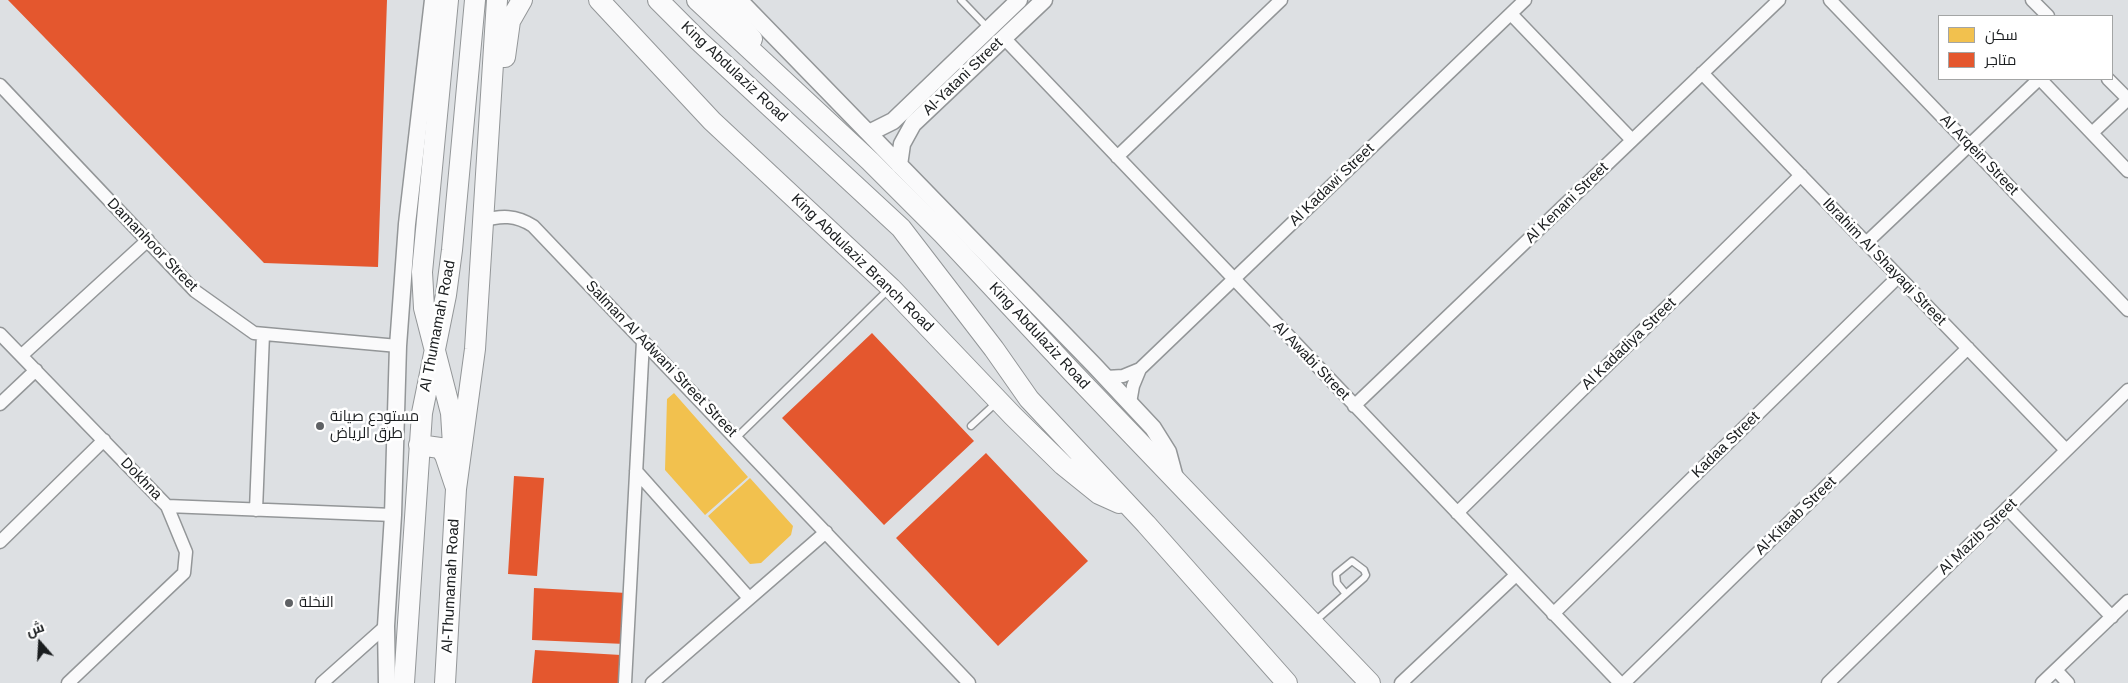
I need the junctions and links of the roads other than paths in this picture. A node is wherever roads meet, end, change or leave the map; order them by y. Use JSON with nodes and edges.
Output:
{"nodes":[{"id":1,"x":433,"y":0,"type":"edge"},
{"id":2,"x":448,"y":0,"type":"edge"},
{"id":3,"x":475,"y":0,"type":"edge"},
{"id":4,"x":497,"y":0,"type":"edge"},
{"id":5,"x":522,"y":0,"type":"edge"},
{"id":6,"x":658,"y":0,"type":"edge"},
{"id":7,"x":697,"y":0,"type":"edge"},
{"id":8,"x":720,"y":0,"type":"edge"},
{"id":9,"x":738,"y":0,"type":"edge"},
{"id":10,"x":961,"y":0,"type":"edge"},
{"id":11,"x":1019,"y":0,"type":"edge"},
{"id":12,"x":1044,"y":0,"type":"edge"},
{"id":13,"x":1281,"y":0,"type":"edge"},
{"id":14,"x":1525,"y":0,"type":"edge"},
{"id":15,"x":1779,"y":0,"type":"edge"},
{"id":16,"x":1830,"y":0,"type":"edge"},
{"id":17,"x":2032,"y":0,"type":"edge"},
{"id":18,"x":601,"y":3,"type":"edge"},
{"id":19,"x":1511,"y":14,"type":"junction"},
{"id":20,"x":2047,"y":15,"type":"edge"},
{"id":21,"x":989,"y":29,"type":"junction"},
{"id":22,"x":1004,"y":38,"type":"junction"},
{"id":23,"x":771,"y":71,"type":"junction"},
{"id":24,"x":1702,"y":73,"type":"junction"},
{"id":25,"x":2038,"y":80,"type":"edge"},
{"id":26,"x":2040,"y":80,"type":"edge"},
{"id":27,"x":2109,"y":80,"type":"edge"},
{"id":28,"x":0,"y":85,"type":"edge"},
{"id":29,"x":2128,"y":99,"type":"edge"},
{"id":30,"x":489,"y":104,"type":"junction"},
{"id":31,"x":868,"y":133,"type":"junction"},
{"id":32,"x":2092,"y":133,"type":"junction"},
{"id":33,"x":1632,"y":140,"type":"junction"},
{"id":34,"x":1969,"y":145,"type":"junction"},
{"id":35,"x":1117,"y":158,"type":"junction"},
{"id":36,"x":900,"y":165,"type":"junction"},
{"id":37,"x":2128,"y":171,"type":"edge"},
{"id":38,"x":1801,"y":176,"type":"junction"},
{"id":39,"x":482,"y":221,"type":"junction"},
{"id":40,"x":148,"y":240,"type":"junction"},
{"id":41,"x":1866,"y":243,"type":"junction"},
{"id":42,"x":1898,"y":277,"type":"junction"},
{"id":43,"x":1234,"y":279,"type":"junction"},
{"id":44,"x":891,"y":288,"type":"junction"},
{"id":45,"x":2128,"y":310,"type":"edge"},
{"id":46,"x":0,"y":334,"type":"edge"},
{"id":47,"x":263,"y":334,"type":"junction"},
{"id":48,"x":643,"y":341,"type":"junction"},
{"id":49,"x":398,"y":346,"type":"junction"},
{"id":50,"x":1968,"y":348,"type":"junction"},
{"id":51,"x":435,"y":351,"type":"junction"},
{"id":52,"x":22,"y":355,"type":"junction"},
{"id":53,"x":1140,"y":369,"type":"junction"},
{"id":54,"x":36,"y":370,"type":"junction"},
{"id":55,"x":1106,"y":378,"type":"junction"},
{"id":56,"x":2128,"y":390,"type":"edge"},
{"id":57,"x":998,"y":401,"type":"junction"},
{"id":58,"x":1130,"y":403,"type":"junction"},
{"id":59,"x":0,"y":404,"type":"edge"},
{"id":60,"x":1354,"y":406,"type":"junction"},
{"id":61,"x":971,"y":426,"type":"dead end"},
{"id":62,"x":736,"y":438,"type":"junction"},
{"id":63,"x":104,"y":440,"type":"junction"},
{"id":64,"x":419,"y":445,"type":"junction"},
{"id":65,"x":2066,"y":450,"type":"junction"},
{"id":66,"x":636,"y":471,"type":"junction"},
{"id":67,"x":1176,"y":478,"type":"junction"},
{"id":68,"x":456,"y":489,"type":"junction"},
{"id":69,"x":167,"y":506,"type":"junction"},
{"id":70,"x":1130,"y":507,"type":"junction"},
{"id":71,"x":2007,"y":508,"type":"junction"},
{"id":72,"x":256,"y":510,"type":"junction"},
{"id":73,"x":1456,"y":513,"type":"junction"},
{"id":74,"x":393,"y":515,"type":"junction"},
{"id":75,"x":826,"y":532,"type":"junction"},
{"id":76,"x":0,"y":542,"type":"edge"},
{"id":77,"x":1516,"y":575,"type":"junction"},
{"id":78,"x":1346,"y":594,"type":"junction"},
{"id":79,"x":749,"y":598,"type":"junction"},
{"id":80,"x":2128,"y":601,"type":"edge"},
{"id":81,"x":1553,"y":614,"type":"junction"},
{"id":82,"x":2112,"y":617,"type":"junction"},
{"id":83,"x":1313,"y":622,"type":"junction"},
{"id":84,"x":386,"y":626,"type":"junction"},
{"id":85,"x":2056,"y":670,"type":"junction"},
{"id":86,"x":1282,"y":681,"type":"edge"},
{"id":87,"x":68,"y":683,"type":"edge"},
{"id":88,"x":322,"y":683,"type":"edge"},
{"id":89,"x":386,"y":683,"type":"edge"},
{"id":90,"x":404,"y":683,"type":"edge"},
{"id":91,"x":446,"y":683,"type":"edge"},
{"id":92,"x":625,"y":683,"type":"edge"},
{"id":93,"x":652,"y":683,"type":"edge"},
{"id":94,"x":969,"y":683,"type":"edge"},
{"id":95,"x":1370,"y":683,"type":"edge"},
{"id":96,"x":1401,"y":683,"type":"edge"},
{"id":97,"x":1620,"y":683,"type":"edge"},
{"id":98,"x":1624,"y":683,"type":"edge"},
{"id":99,"x":1828,"y":683,"type":"edge"},
{"id":100,"x":2042,"y":683,"type":"edge"},
{"id":101,"x":2068,"y":683,"type":"edge"}],
"edges":[{"from":1,"to":49,"type":"street"},
{"from":2,"to":51,"type":"main road"},
{"from":3,"to":51,"type":"main road","name":"Al Thumamah Road"},
{"from":4,"to":30,"type":"main road","name":"Al Thumamah Road"},
{"from":5,"to":30,"type":"main road"},
{"from":6,"to":70,"type":"main road","name":"King Abdulaziz Road"},
{"from":7,"to":23,"type":"main road","name":"King Abdulaziz Road"},
{"from":8,"to":23,"type":"main road"},
{"from":9,"to":31,"type":"street"},
{"from":10,"to":21,"type":"lane"},
{"from":11,"to":21,"type":"street","name":"Al-Yatani Street"},
{"from":12,"to":22,"type":"street","name":"Al-Yatani Street"},
{"from":13,"to":35,"type":"street"},
{"from":14,"to":19,"type":"street","name":"Al Kadawi Street"},
{"from":15,"to":24,"type":"street","name":"Al Kenani Street"},
{"from":16,"to":34,"type":"street","name":"Al Arqein Street"},
{"from":17,"to":20,"type":"street"},
{"from":18,"to":44,"type":"main road","name":"King Abdulaziz Branch Road"},
{"from":19,"to":33,"type":"street"},
{"from":19,"to":43,"type":"street","name":"Al Kadawi Street"},
{"from":21,"to":31,"type":"street","name":"Al-Yatani Street"},
{"from":22,"to":35,"type":"street","name":"Al Awabi Street"},
{"from":22,"to":36,"type":"street","name":"Al-Yatani Street"},
{"from":23,"to":67,"type":"main road","name":"King Abdulaziz Road"},
{"from":24,"to":33,"type":"street","name":"Al Kenani Street"},
{"from":24,"to":38,"type":"street","name":"Ibrahim Al Shayaqi Street"},
{"from":25,"to":34,"type":"street"},
{"from":26,"to":32,"type":"street"},
{"from":27,"to":29,"type":"street"},
{"from":28,"to":40,"type":"street","name":"Damanhoor Street"},
{"from":29,"to":32,"type":"street"},
{"from":30,"to":39,"type":"main road","name":"Al Thumamah Road"},
{"from":31,"to":36,"type":"street"},
{"from":32,"to":37,"type":"street"},
{"from":33,"to":60,"type":"street","name":"Al Kenani Street"},
{"from":34,"to":41,"type":"street"},
{"from":34,"to":45,"type":"street","name":"Al Arqein Street"},
{"from":35,"to":43,"type":"street","name":"Al Awabi Street"},
{"from":36,"to":55,"type":"street"},
{"from":38,"to":41,"type":"street","name":"Ibrahim Al Shayaqi Street"},
{"from":38,"to":73,"type":"street","name":"Al Kadadiya Street"},
{"from":39,"to":48,"type":"street","name":"Salman Al Adwani Street Street"},
{"from":39,"to":68,"type":"main road","name":"Al Thumamah Road"},
{"from":40,"to":47,"type":"street","name":"Damanhoor Street"},
{"from":40,"to":52,"type":"street"},
{"from":41,"to":42,"type":"street","name":"Ibrahim Al Shayaqi Street"},
{"from":42,"to":50,"type":"street","name":"Ibrahim Al Shayaqi Street"},
{"from":42,"to":81,"type":"street","name":"Kadaa Street"},
{"from":43,"to":53,"type":"street","name":"Al Kadawi Street"},
{"from":43,"to":60,"type":"street","name":"Al Awabi Street"},
{"from":44,"to":57,"type":"main road","name":"King Abdulaziz Branch Road"},
{"from":44,"to":62,"type":"lane"},
{"from":46,"to":52,"type":"street","name":"Dokhna"},
{"from":47,"to":49,"type":"street","name":"Damanhoor Street"},
{"from":47,"to":72,"type":"street"},
{"from":48,"to":62,"type":"street","name":"Salman Al Adwani Street Street"},
{"from":48,"to":66,"type":"street"},
{"from":49,"to":74,"type":"street"},
{"from":50,"to":65,"type":"street","name":"Ibrahim Al Shayaqi Street"},
{"from":50,"to":98,"type":"street","name":"Al-Kitaab Street"},
{"from":51,"to":64,"type":"main road","name":"Al Thumamah Road"},
{"from":51,"to":68,"type":"main road"},
{"from":52,"to":54,"type":"street","name":"Dokhna"},
{"from":53,"to":55,"type":"street","name":"Al Kadawi Street"},
{"from":53,"to":58,"type":"street","name":"Al Kadawi Street"},
{"from":54,"to":59,"type":"street"},
{"from":54,"to":63,"type":"street","name":"Dokhna"},
{"from":55,"to":58,"type":"street"},
{"from":56,"to":65,"type":"street","name":"Al Mazib Street"},
{"from":57,"to":61,"type":"lane"},
{"from":57,"to":70,"type":"main road","name":"King Abdulaziz Branch Road"},
{"from":58,"to":67,"type":"street"},
{"from":60,"to":73,"type":"street","name":"Al Awabi Street"},
{"from":62,"to":75,"type":"street","name":"Salman Al Adwani Street Street"},
{"from":63,"to":69,"type":"street","name":"Dokhna"},
{"from":63,"to":76,"type":"street"},
{"from":64,"to":68,"type":"main road"},
{"from":64,"to":90,"type":"main road","name":"Al Thumamah Road"},
{"from":65,"to":71,"type":"street","name":"Al Mazib Street"},
{"from":66,"to":79,"type":"street"},
{"from":66,"to":92,"type":"street"},
{"from":67,"to":83,"type":"main road","name":"King Abdulaziz Road"},
{"from":68,"to":91,"type":"main road","name":"Al-Thumamah Road"},
{"from":69,"to":72,"type":"street","name":"Dokhna"},
{"from":69,"to":87,"type":"street"},
{"from":70,"to":86,"type":"main road","name":"King Abdulaziz Road"},
{"from":71,"to":82,"type":"street"},
{"from":71,"to":99,"type":"street","name":"Al Mazib Street"},
{"from":72,"to":74,"type":"street","name":"Dokhna"},
{"from":73,"to":77,"type":"street","name":"Al Awabi Street"},
{"from":74,"to":84,"type":"street"},
{"from":75,"to":79,"type":"street"},
{"from":75,"to":94,"type":"street","name":"Salman Al Adwani Street Street"},
{"from":77,"to":81,"type":"street","name":"Al Awabi Street"},
{"from":77,"to":96,"type":"street"},
{"from":78,"to":78,"type":"lane"},
{"from":78,"to":83,"type":"lane"},
{"from":79,"to":93,"type":"street"},
{"from":80,"to":82,"type":"street"},
{"from":81,"to":97,"type":"street","name":"Al Awabi Street"},
{"from":82,"to":85,"type":"street"},
{"from":83,"to":95,"type":"main road","name":"King Abdulaziz Road"},
{"from":84,"to":88,"type":"street"},
{"from":84,"to":89,"type":"street"},
{"from":85,"to":100,"type":"street"},
{"from":85,"to":101,"type":"street"}]}
